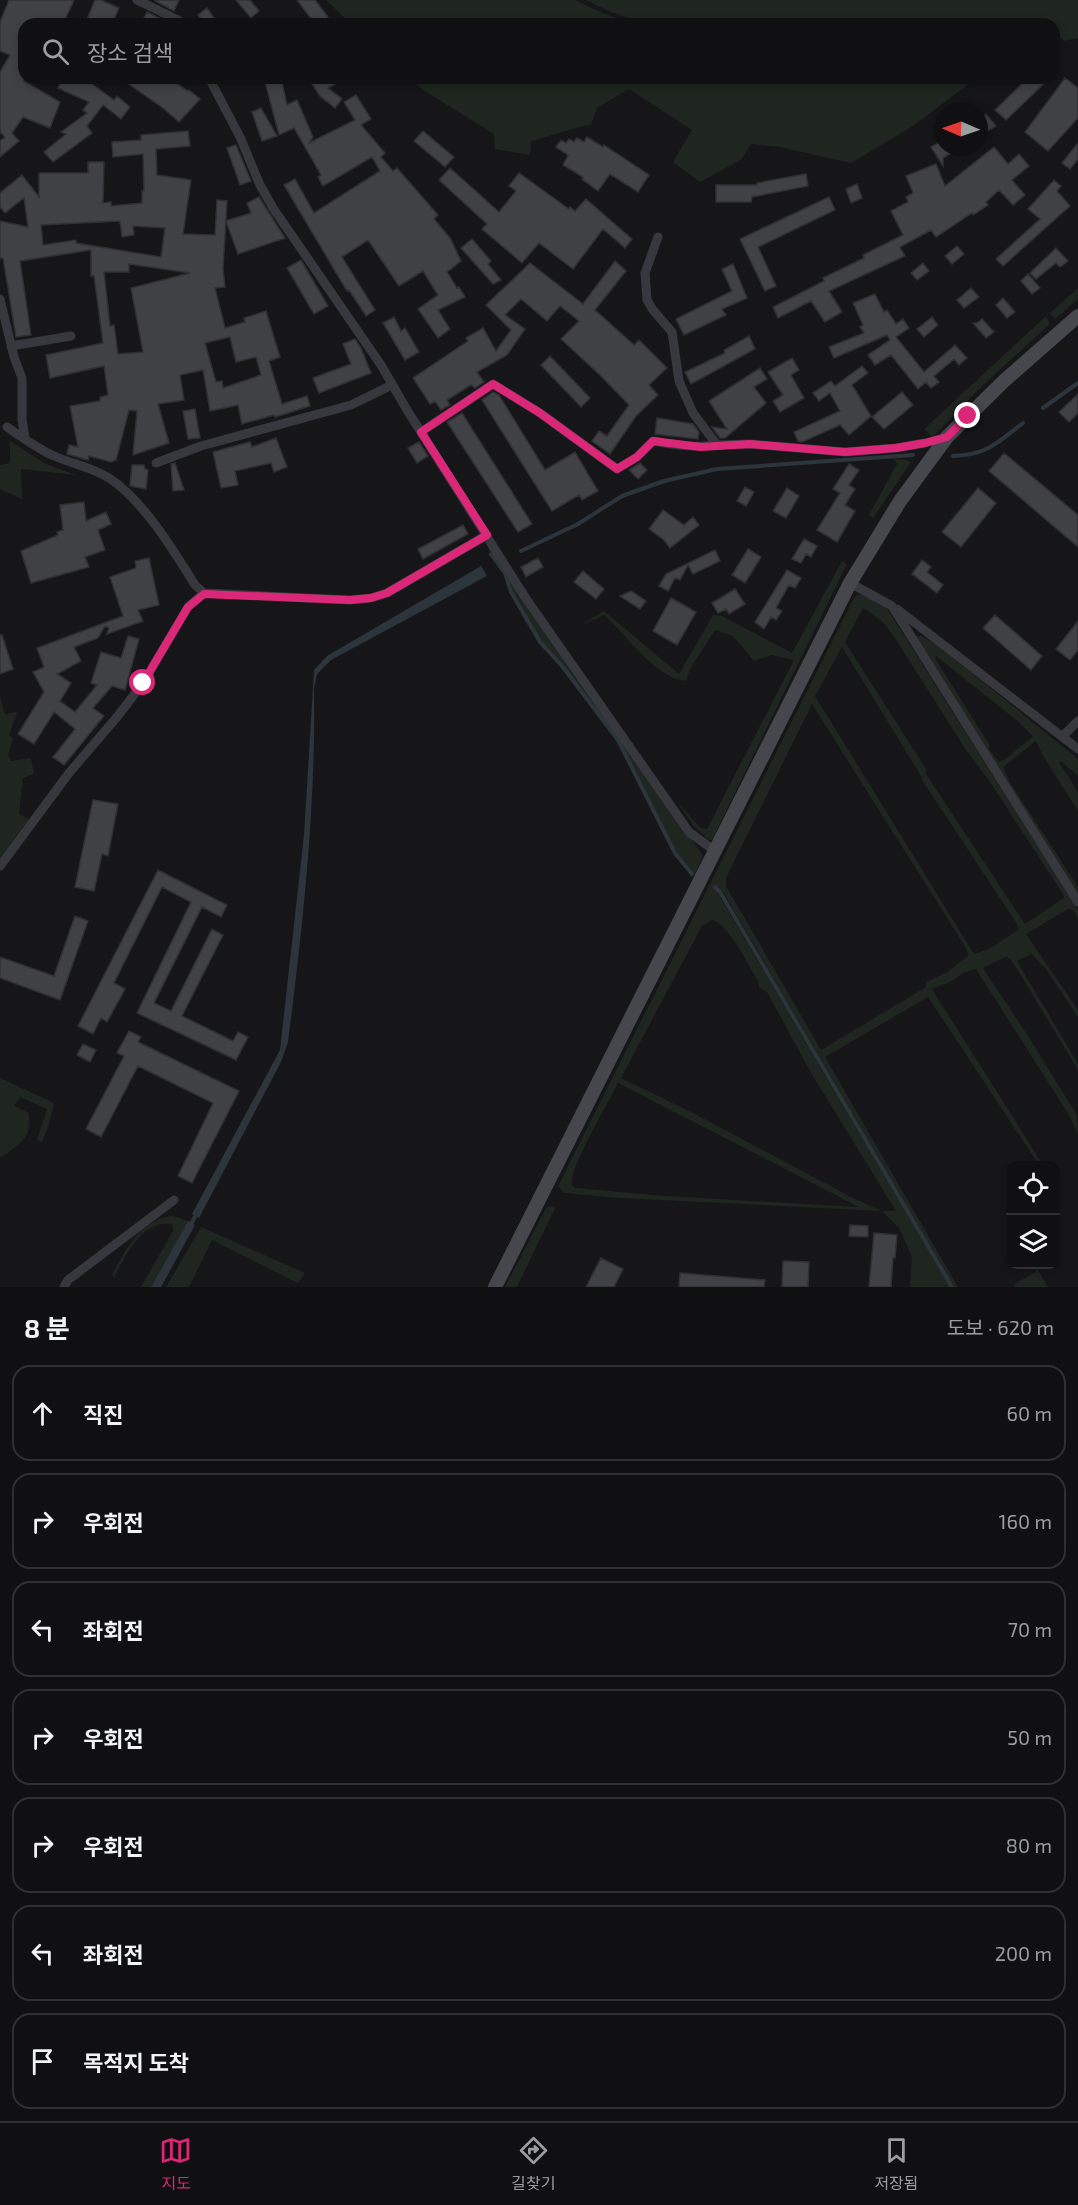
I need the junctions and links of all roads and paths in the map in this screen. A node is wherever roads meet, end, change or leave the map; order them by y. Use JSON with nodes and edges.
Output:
{"nodes":[{"id":1,"x":137,"y":0,"type":"edge"},
{"id":2,"x":174,"y":18,"type":"edge"},
{"id":3,"x":212,"y":84,"type":"edge"},
{"id":4,"x":658,"y":237,"type":"dead end"},
{"id":5,"x":0,"y":299,"type":"edge"},
{"id":6,"x":1078,"y":316,"type":"edge"},
{"id":7,"x":71,"y":336,"type":"dead end"},
{"id":8,"x":11,"y":346,"type":"junction"},
{"id":9,"x":392,"y":386,"type":"junction"},
{"id":10,"x":7,"y":427,"type":"dead end"},
{"id":11,"x":421,"y":432,"type":"junction"},
{"id":12,"x":947,"y":437,"type":"junction"},
{"id":13,"x":25,"y":438,"type":"junction"},
{"id":14,"x":717,"y":445,"type":"junction"},
{"id":15,"x":156,"y":463,"type":"dead end"},
{"id":16,"x":487,"y":535,"type":"junction"},
{"id":17,"x":850,"y":583,"type":"junction"},
{"id":18,"x":204,"y":594,"type":"junction"},
{"id":19,"x":892,"y":606,"type":"junction"},
{"id":20,"x":1078,"y":721,"type":"edge"},
{"id":21,"x":1063,"y":736,"type":"junction"},
{"id":22,"x":1078,"y":749,"type":"edge"},
{"id":23,"x":715,"y":851,"type":"junction"},
{"id":24,"x":0,"y":866,"type":"edge"},
{"id":25,"x":1078,"y":902,"type":"edge"},
{"id":26,"x":174,"y":1200,"type":"dead end"},
{"id":27,"x":64,"y":1287,"type":"edge"},
{"id":28,"x":495,"y":1287,"type":"edge"}],
"edges":[{"from":1,"to":2,"type":"street"},
{"from":3,"to":9,"type":"street"},
{"from":4,"to":14,"type":"street"},
{"from":5,"to":8,"type":"street"},
{"from":6,"to":12,"type":"main road"},
{"from":7,"to":8,"type":"street"},
{"from":8,"to":13,"type":"street"},
{"from":9,"to":11,"type":"street"},
{"from":9,"to":15,"type":"street"},
{"from":10,"to":13,"type":"street"},
{"from":11,"to":14,"type":"street"},
{"from":11,"to":16,"type":"street"},
{"from":12,"to":14,"type":"street"},
{"from":12,"to":17,"type":"main road"},
{"from":13,"to":18,"type":"street"},
{"from":16,"to":18,"type":"street"},
{"from":16,"to":23,"type":"street"},
{"from":17,"to":19,"type":"street"},
{"from":17,"to":23,"type":"main road"},
{"from":18,"to":24,"type":"street"},
{"from":19,"to":21,"type":"street"},
{"from":19,"to":25,"type":"street"},
{"from":20,"to":21,"type":"street"},
{"from":21,"to":22,"type":"street"},
{"from":23,"to":28,"type":"main road"},
{"from":26,"to":27,"type":"street"}]}
